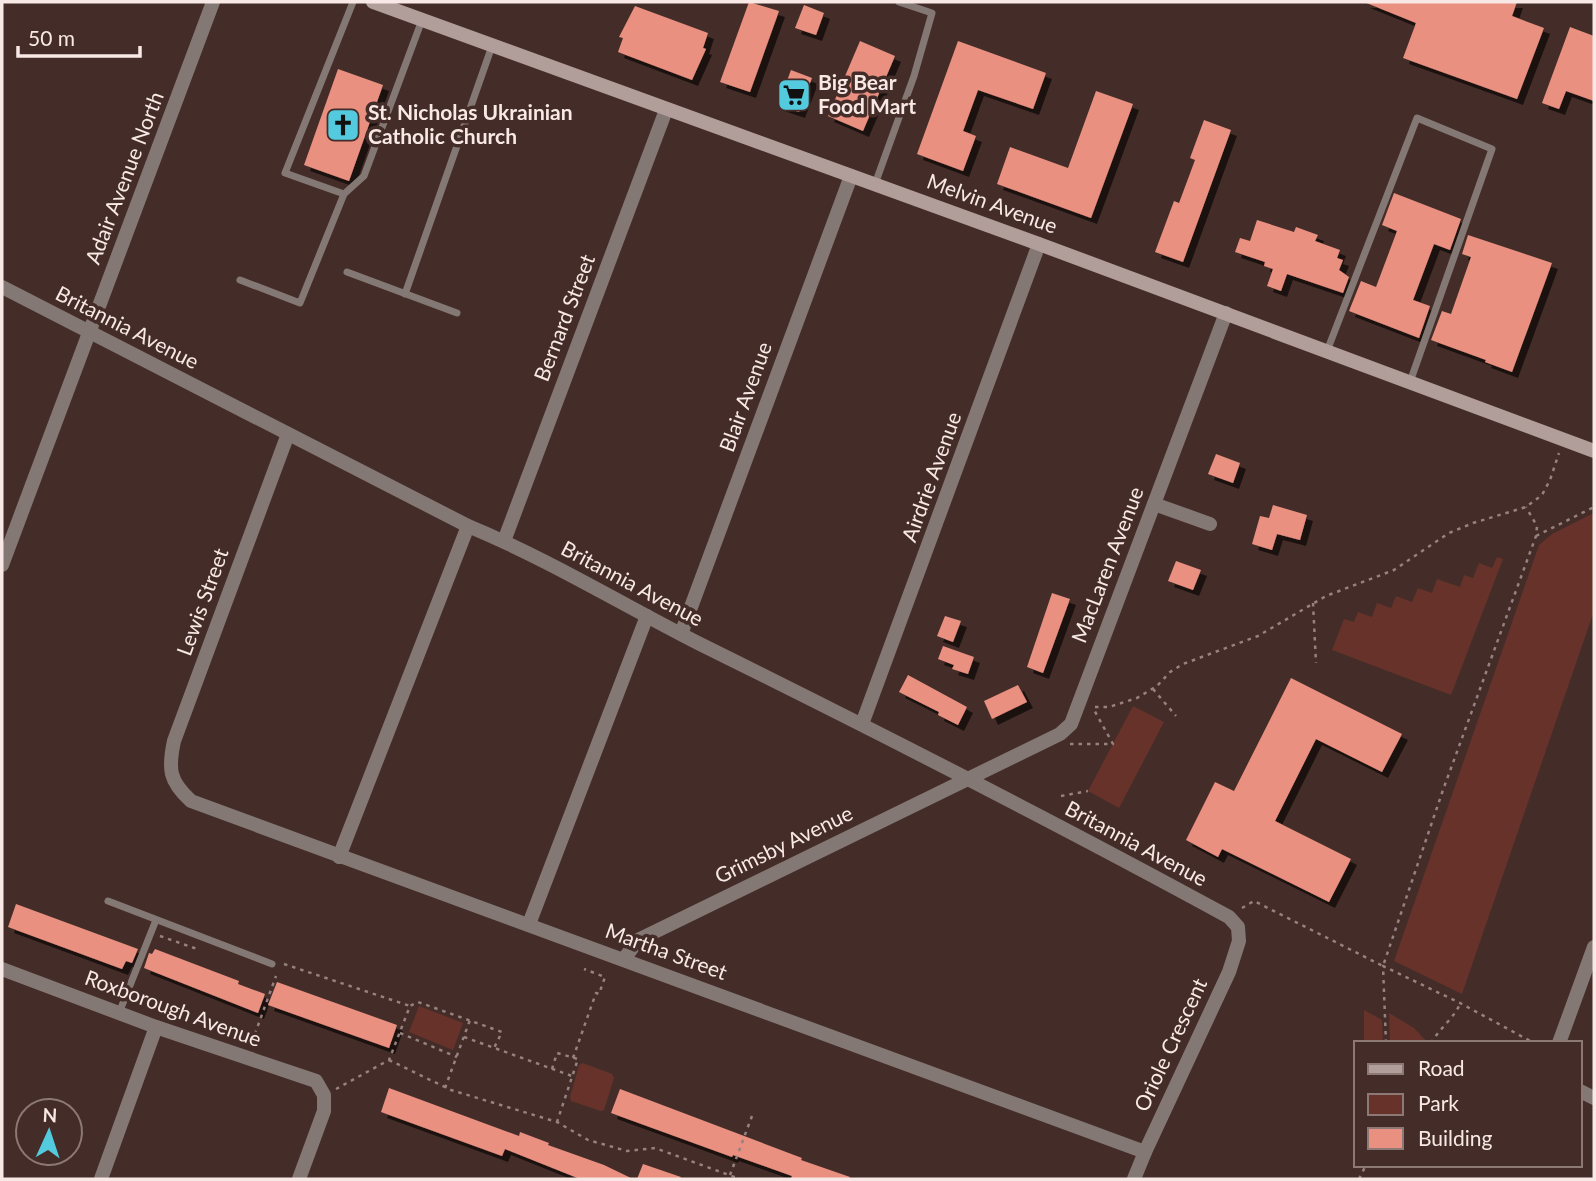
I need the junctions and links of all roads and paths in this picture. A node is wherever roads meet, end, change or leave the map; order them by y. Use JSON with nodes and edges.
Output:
{"nodes":[{"id":1,"x":213,"y":2,"type":"edge"},
{"id":2,"x":353,"y":2,"type":"edge"},
{"id":3,"x":373,"y":2,"type":"edge"},
{"id":4,"x":899,"y":2,"type":"edge"},
{"id":5,"x":422,"y":20,"type":"junction"},
{"id":6,"x":492,"y":46,"type":"junction"},
{"id":7,"x":666,"y":110,"type":"junction"},
{"id":8,"x":851,"y":176,"type":"junction"},
{"id":9,"x":874,"y":184,"type":"junction"},
{"id":10,"x":344,"y":194,"type":"junction"},
{"id":11,"x":1039,"y":244,"type":"junction"},
{"id":12,"x":347,"y":272,"type":"dead end"},
{"id":13,"x":240,"y":280,"type":"dead end"},
{"id":14,"x":2,"y":287,"type":"edge"},
{"id":15,"x":405,"y":294,"type":"junction"},
{"id":16,"x":457,"y":313,"type":"dead end"},
{"id":17,"x":1226,"y":313,"type":"junction"},
{"id":18,"x":89,"y":332,"type":"junction"},
{"id":19,"x":1327,"y":351,"type":"junction"},
{"id":20,"x":1410,"y":382,"type":"junction"},
{"id":21,"x":288,"y":433,"type":"junction"},
{"id":22,"x":1564,"y":440,"type":"junction"},
{"id":23,"x":1594,"y":451,"type":"edge"},
{"id":24,"x":1154,"y":504,"type":"junction"},
{"id":25,"x":1594,"y":506,"type":"edge"},
{"id":26,"x":1526,"y":507,"type":"junction"},
{"id":27,"x":1210,"y":524,"type":"dead end"},
{"id":28,"x":468,"y":526,"type":"junction"},
{"id":29,"x":1536,"y":536,"type":"junction"},
{"id":30,"x":504,"y":541,"type":"junction"},
{"id":31,"x":2,"y":565,"type":"edge"},
{"id":32,"x":1313,"y":603,"type":"junction"},
{"id":33,"x":647,"y":615,"type":"junction"},
{"id":34,"x":681,"y":634,"type":"junction"},
{"id":35,"x":1316,"y":663,"type":"dead end"},
{"id":36,"x":1153,"y":689,"type":"junction"},
{"id":37,"x":1085,"y":706,"type":"junction"},
{"id":38,"x":1176,"y":716,"type":"dead end"},
{"id":39,"x":862,"y":724,"type":"junction"},
{"id":40,"x":1046,"y":741,"type":"junction"},
{"id":41,"x":969,"y":779,"type":"junction"},
{"id":42,"x":176,"y":787,"type":"joint"},
{"id":43,"x":1088,"y":791,"type":"dead end"},
{"id":44,"x":1061,"y":796,"type":"dead end"},
{"id":45,"x":339,"y":856,"type":"junction"},
{"id":46,"x":107,"y":901,"type":"dead end"},
{"id":47,"x":156,"y":920,"type":"junction"},
{"id":48,"x":1234,"y":922,"type":"junction"},
{"id":49,"x":529,"y":924,"type":"junction"},
{"id":50,"x":1594,"y":947,"type":"edge"},
{"id":51,"x":624,"y":959,"type":"junction"},
{"id":52,"x":272,"y":964,"type":"dead end"},
{"id":53,"x":1383,"y":967,"type":"junction"},
{"id":54,"x":2,"y":969,"type":"edge"},
{"id":55,"x":584,"y":969,"type":"dead end"},
{"id":56,"x":1460,"y":1003,"type":"junction"},
{"id":57,"x":410,"y":1006,"type":"junction"},
{"id":58,"x":119,"y":1013,"type":"junction"},
{"id":59,"x":470,"y":1020,"type":"junction"},
{"id":60,"x":156,"y":1027,"type":"junction"},
{"id":61,"x":400,"y":1033,"type":"junction"},
{"id":62,"x":464,"y":1037,"type":"junction"},
{"id":63,"x":1386,"y":1041,"type":"edge"},
{"id":64,"x":1432,"y":1041,"type":"edge"},
{"id":65,"x":1530,"y":1041,"type":"edge"},
{"id":66,"x":1560,"y":1041,"type":"edge"},
{"id":67,"x":494,"y":1048,"type":"junction"},
{"id":68,"x":457,"y":1057,"type":"junction"},
{"id":69,"x":573,"y":1058,"type":"junction"},
{"id":70,"x":247,"y":1059,"type":"junction"},
{"id":71,"x":389,"y":1060,"type":"junction"},
{"id":72,"x":552,"y":1069,"type":"junction"},
{"id":73,"x":572,"y":1076,"type":"junction"},
{"id":74,"x":445,"y":1088,"type":"junction"},
{"id":75,"x":324,"y":1095,"type":"junction"},
{"id":76,"x":752,"y":1116,"type":"dead end"},
{"id":77,"x":556,"y":1122,"type":"junction"},
{"id":78,"x":1145,"y":1152,"type":"junction"},
{"id":79,"x":729,"y":1175,"type":"junction"},
{"id":80,"x":101,"y":1179,"type":"edge"},
{"id":81,"x":299,"y":1179,"type":"edge"},
{"id":82,"x":740,"y":1179,"type":"edge"},
{"id":83,"x":1134,"y":1179,"type":"edge"}],
"edges":[{"from":1,"to":18,"type":"street","name":"Adair Avenue North"},
{"from":2,"to":10,"type":"lane"},
{"from":3,"to":5,"type":"street","name":"Melvin Avenue"},
{"from":4,"to":9,"type":"lane"},
{"from":5,"to":6,"type":"street","name":"Melvin Avenue"},
{"from":5,"to":10,"type":"lane"},
{"from":6,"to":7,"type":"street","name":"Melvin Avenue"},
{"from":6,"to":15,"type":"lane"},
{"from":7,"to":8,"type":"street","name":"Melvin Avenue"},
{"from":7,"to":30,"type":"street","name":"Bernard Street"},
{"from":8,"to":9,"type":"street","name":"Melvin Avenue"},
{"from":8,"to":34,"type":"street","name":"Blair Avenue"},
{"from":9,"to":11,"type":"street","name":"Melvin Avenue"},
{"from":10,"to":13,"type":"lane"},
{"from":11,"to":17,"type":"street","name":"Melvin Avenue"},
{"from":11,"to":39,"type":"street","name":"Airdrie Avenue"},
{"from":12,"to":15,"type":"lane"},
{"from":14,"to":18,"type":"street","name":"Britannia Avenue"},
{"from":15,"to":16,"type":"lane"},
{"from":17,"to":19,"type":"street","name":"Melvin Avenue"},
{"from":17,"to":24,"type":"street","name":"MacLaren Avenue"},
{"from":18,"to":21,"type":"street","name":"Britannia Avenue"},
{"from":18,"to":31,"type":"street","name":"Adair Avenue North"},
{"from":19,"to":20,"type":"street","name":"Melvin Avenue"},
{"from":19,"to":20,"type":"lane"},
{"from":20,"to":22,"type":"street","name":"Melvin Avenue"},
{"from":21,"to":28,"type":"street","name":"Britannia Avenue"},
{"from":21,"to":42,"type":"street","name":"Lewis Street"},
{"from":22,"to":23,"type":"street","name":"Melvin Avenue"},
{"from":22,"to":26,"type":"path"},
{"from":24,"to":27,"type":"street"},
{"from":24,"to":37,"type":"street","name":"MacLaren Avenue"},
{"from":25,"to":29,"type":"path"},
{"from":26,"to":29,"type":"path"},
{"from":26,"to":32,"type":"path"},
{"from":28,"to":30,"type":"street","name":"Britannia Avenue"},
{"from":28,"to":45,"type":"street"},
{"from":29,"to":53,"type":"path"},
{"from":30,"to":33,"type":"street","name":"Britannia Avenue"},
{"from":32,"to":35,"type":"path"},
{"from":32,"to":36,"type":"path"},
{"from":33,"to":34,"type":"street","name":"Britannia Avenue"},
{"from":33,"to":49,"type":"street"},
{"from":34,"to":39,"type":"street","name":"Britannia Avenue"},
{"from":36,"to":37,"type":"path"},
{"from":36,"to":38,"type":"path"},
{"from":37,"to":40,"type":"street","name":"MacLaren Avenue"},
{"from":37,"to":40,"type":"path"},
{"from":39,"to":41,"type":"street","name":"Britannia Avenue"},
{"from":40,"to":41,"type":"street","name":"MacLaren Avenue"},
{"from":41,"to":48,"type":"street","name":"Britannia Avenue"},
{"from":41,"to":51,"type":"street","name":"Grimsby Avenue"},
{"from":42,"to":45,"type":"street","name":"Martha Street"},
{"from":43,"to":44,"type":"path"},
{"from":45,"to":49,"type":"street","name":"Martha Street"},
{"from":46,"to":47,"type":"lane"},
{"from":47,"to":52,"type":"lane"},
{"from":47,"to":58,"type":"lane"},
{"from":48,"to":53,"type":"path"},
{"from":48,"to":78,"type":"street","name":"Oriole Crescent"},
{"from":49,"to":51,"type":"street","name":"Martha Street"},
{"from":50,"to":66,"type":"street"},
{"from":51,"to":78,"type":"street","name":"Martha Street"},
{"from":53,"to":56,"type":"path"},
{"from":53,"to":63,"type":"path"},
{"from":54,"to":58,"type":"street","name":"Roxborough Avenue"},
{"from":55,"to":69,"type":"path"},
{"from":56,"to":64,"type":"path"},
{"from":56,"to":65,"type":"path"},
{"from":57,"to":59,"type":"path"},
{"from":57,"to":61,"type":"path"},
{"from":57,"to":70,"type":"path"},
{"from":58,"to":60,"type":"street","name":"Roxborough Avenue"},
{"from":59,"to":62,"type":"path"},
{"from":59,"to":67,"type":"path"},
{"from":60,"to":70,"type":"street","name":"Roxborough Avenue"},
{"from":60,"to":80,"type":"street"},
{"from":61,"to":68,"type":"path"},
{"from":61,"to":71,"type":"path"},
{"from":62,"to":67,"type":"path"},
{"from":62,"to":68,"type":"path"},
{"from":67,"to":72,"type":"path"},
{"from":68,"to":74,"type":"path"},
{"from":69,"to":72,"type":"path"},
{"from":69,"to":73,"type":"path"},
{"from":70,"to":75,"type":"street","name":"Roxborough Avenue"},
{"from":71,"to":74,"type":"path"},
{"from":71,"to":75,"type":"path"},
{"from":72,"to":73,"type":"path"},
{"from":73,"to":77,"type":"path"},
{"from":74,"to":77,"type":"path"},
{"from":75,"to":81,"type":"street"},
{"from":76,"to":79,"type":"path"},
{"from":77,"to":79,"type":"path"},
{"from":78,"to":83,"type":"street","name":"Oriole Crescent"},
{"from":79,"to":82,"type":"path"}]}
